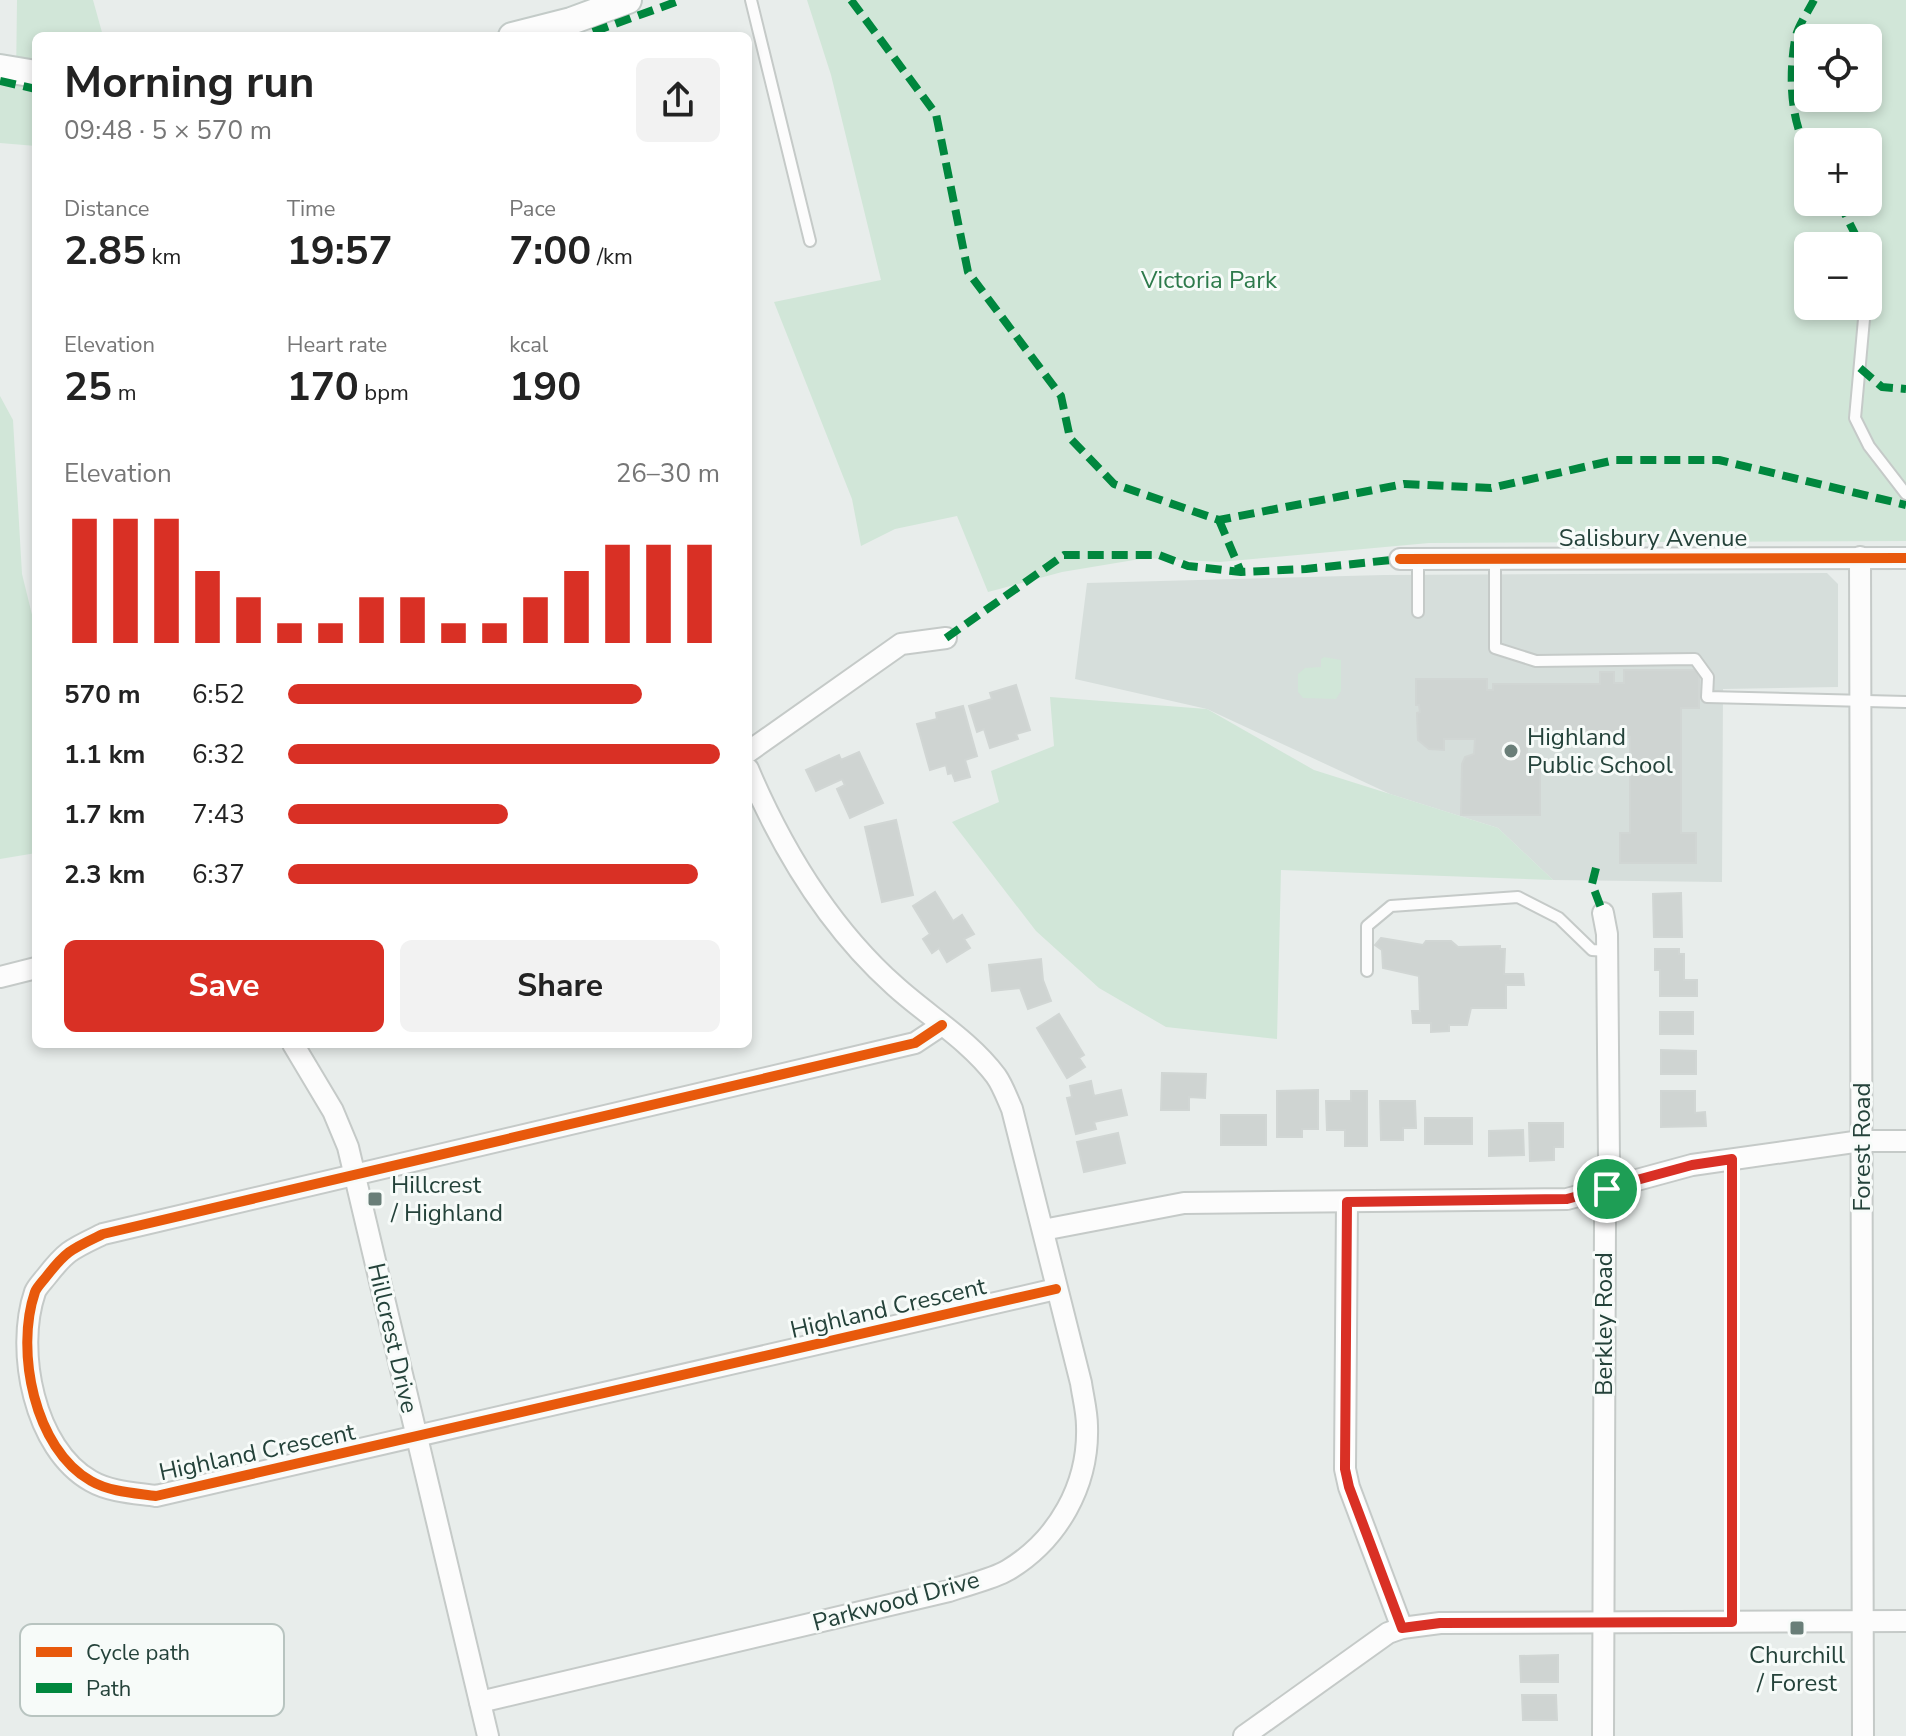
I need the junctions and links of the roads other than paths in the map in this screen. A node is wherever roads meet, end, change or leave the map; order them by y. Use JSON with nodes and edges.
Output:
{"nodes":[{"id":1,"x":628,"y":0,"type":"edge"},
{"id":2,"x":751,"y":0,"type":"edge"},
{"id":3,"x":574,"y":29,"type":"edge"},
{"id":4,"x":547,"y":32,"type":"edge"},
{"id":5,"x":0,"y":68,"type":"edge"},
{"id":6,"x":32,"y":73,"type":"edge"},
{"id":7,"x":810,"y":241,"type":"dead end"},
{"id":8,"x":1864,"y":320,"type":"edge"},
{"id":9,"x":1906,"y":494,"type":"edge"},
{"id":10,"x":1860,"y":557,"type":"junction"},
{"id":11,"x":1906,"y":558,"type":"edge"},
{"id":12,"x":1409,"y":559,"type":"joint"},
{"id":13,"x":1495,"y":559,"type":"junction"},
{"id":14,"x":1418,"y":612,"type":"dead end"},
{"id":15,"x":946,"y":638,"type":"dead end"},
{"id":16,"x":1860,"y":701,"type":"junction"},
{"id":17,"x":1906,"y":702,"type":"edge"},
{"id":18,"x":752,"y":749,"type":"edge"},
{"id":19,"x":752,"y":777,"type":"edge"},
{"id":20,"x":1603,"y":913,"type":"dead end"},
{"id":21,"x":1607,"y":951,"type":"junction"},
{"id":22,"x":32,"y":969,"type":"edge"},
{"id":23,"x":1367,"y":971,"type":"dead end"},
{"id":24,"x":0,"y":977,"type":"edge"},
{"id":25,"x":942,"y":1025,"type":"junction"},
{"id":26,"x":295,"y":1048,"type":"edge"},
{"id":27,"x":1861,"y":1141,"type":"junction"},
{"id":28,"x":1906,"y":1141,"type":"edge"},
{"id":29,"x":1732,"y":1159,"type":"junction"},
{"id":30,"x":355,"y":1174,"type":"junction"},
{"id":31,"x":1607,"y":1189,"type":"junction"},
{"id":32,"x":1347,"y":1202,"type":"junction"},
{"id":33,"x":1043,"y":1230,"type":"junction"},
{"id":34,"x":1056,"y":1289,"type":"junction"},
{"id":35,"x":416,"y":1438,"type":"junction"},
{"id":36,"x":1862,"y":1621,"type":"junction"},
{"id":37,"x":1906,"y":1621,"type":"edge"},
{"id":38,"x":1603,"y":1622,"type":"junction"},
{"id":39,"x":1732,"y":1622,"type":"junction"},
{"id":40,"x":1402,"y":1628,"type":"junction"},
{"id":41,"x":480,"y":1702,"type":"junction"},
{"id":42,"x":488,"y":1736,"type":"edge"},
{"id":43,"x":1244,"y":1736,"type":"edge"},
{"id":44,"x":1603,"y":1736,"type":"edge"},
{"id":45,"x":1863,"y":1736,"type":"edge"}],
"edges":[{"from":1,"to":3,"type":"main road"},
{"from":2,"to":7,"type":"lane"},
{"from":3,"to":4,"type":"main road"},
{"from":5,"to":6,"type":"main road"},
{"from":8,"to":9,"type":"lane"},
{"from":10,"to":11,"type":"street","name":"Salisbury Avenue"},
{"from":10,"to":13,"type":"street","name":"Salisbury Avenue"},
{"from":10,"to":16,"type":"street","name":"Forest Road"},
{"from":12,"to":13,"type":"street","name":"Salisbury Avenue"},
{"from":12,"to":14,"type":"lane"},
{"from":13,"to":16,"type":"lane"},
{"from":15,"to":18,"type":"street"},
{"from":16,"to":17,"type":"lane"},
{"from":16,"to":27,"type":"street","name":"Forest Road"},
{"from":19,"to":25,"type":"street","name":"Parkwood Drive"},
{"from":20,"to":21,"type":"street","name":"Berkley Road"},
{"from":21,"to":23,"type":"lane"},
{"from":21,"to":31,"type":"street","name":"Berkley Road"},
{"from":22,"to":24,"type":"street"},
{"from":25,"to":30,"type":"street","name":"Highland Crescent"},
{"from":25,"to":33,"type":"street","name":"Parkwood Drive"},
{"from":26,"to":30,"type":"street","name":"Hillcrest Drive"},
{"from":27,"to":28,"type":"street"},
{"from":27,"to":29,"type":"street"},
{"from":27,"to":36,"type":"street","name":"Forest Road"},
{"from":29,"to":31,"type":"street"},
{"from":29,"to":39,"type":"lane"},
{"from":30,"to":35,"type":"street","name":"Hillcrest Drive"},
{"from":30,"to":35,"type":"street","name":"Highland Crescent"},
{"from":31,"to":32,"type":"street"},
{"from":31,"to":38,"type":"street","name":"Berkley Road"},
{"from":32,"to":33,"type":"street"},
{"from":32,"to":40,"type":"street"},
{"from":33,"to":34,"type":"street","name":"Parkwood Drive"},
{"from":34,"to":35,"type":"street","name":"Highland Crescent"},
{"from":34,"to":41,"type":"street","name":"Parkwood Drive"},
{"from":35,"to":41,"type":"street","name":"Hillcrest Drive"},
{"from":36,"to":37,"type":"street"},
{"from":36,"to":39,"type":"street"},
{"from":36,"to":45,"type":"street","name":"Forest Road"},
{"from":38,"to":39,"type":"street"},
{"from":38,"to":40,"type":"street"},
{"from":38,"to":44,"type":"street","name":"Berkley Road"},
{"from":40,"to":43,"type":"street"},
{"from":41,"to":42,"type":"street","name":"Hillcrest Drive"}]}
